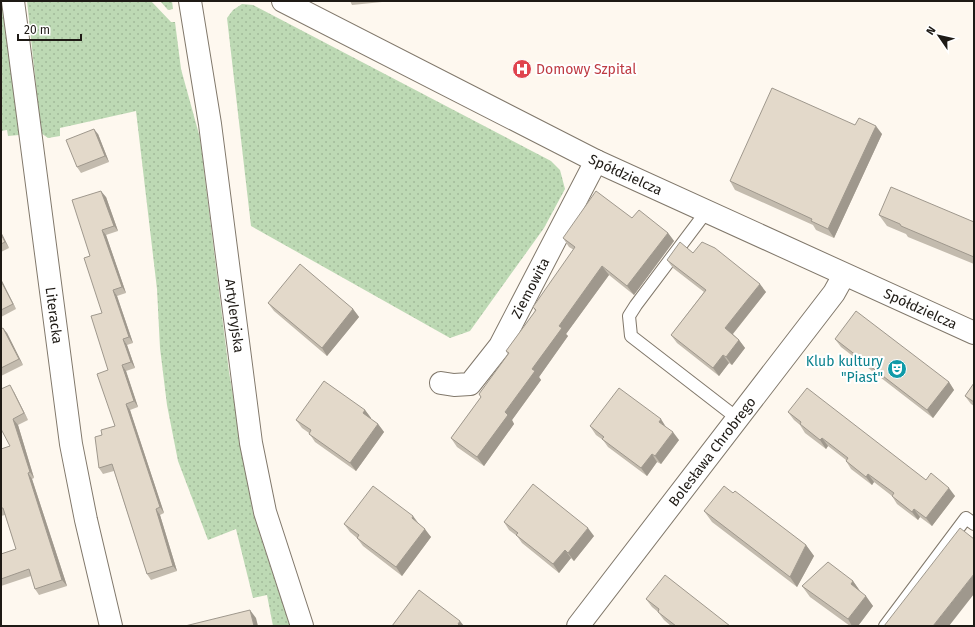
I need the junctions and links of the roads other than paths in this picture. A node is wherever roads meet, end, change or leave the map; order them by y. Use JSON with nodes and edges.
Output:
{"nodes":[{"id":1,"x":13,"y":1,"type":"edge"},
{"id":2,"x":190,"y":1,"type":"edge"},
{"id":3,"x":284,"y":1,"type":"edge"},
{"id":4,"x":596,"y":161,"type":"junction"},
{"id":5,"x":706,"y":212,"type":"junction"},
{"id":6,"x":844,"y":275,"type":"junction"},
{"id":7,"x":974,"y":332,"type":"edge"},
{"id":8,"x":441,"y":383,"type":"dead end"},
{"id":9,"x":737,"y":418,"type":"junction"},
{"id":10,"x":974,"y":524,"type":"edge"},
{"id":11,"x":109,"y":626,"type":"edge"},
{"id":12,"x":302,"y":626,"type":"edge"},
{"id":13,"x":578,"y":626,"type":"edge"},
{"id":14,"x":885,"y":626,"type":"edge"}],
"edges":[{"from":1,"to":11,"type":"street","name":"Literacka"},
{"from":2,"to":12,"type":"street","name":"Artyleryjska"},
{"from":3,"to":4,"type":"street","name":"Spółdzielcza"},
{"from":4,"to":5,"type":"street","name":"Spółdzielcza"},
{"from":4,"to":8,"type":"street","name":"Ziemowita"},
{"from":5,"to":6,"type":"street","name":"Spółdzielcza"},
{"from":5,"to":9,"type":"lane"},
{"from":6,"to":7,"type":"street","name":"Spółdzielcza"},
{"from":6,"to":9,"type":"street","name":"Bolesława Chrobrego"},
{"from":9,"to":13,"type":"street","name":"Bolesława Chrobrego"},
{"from":10,"to":14,"type":"lane"}]}
